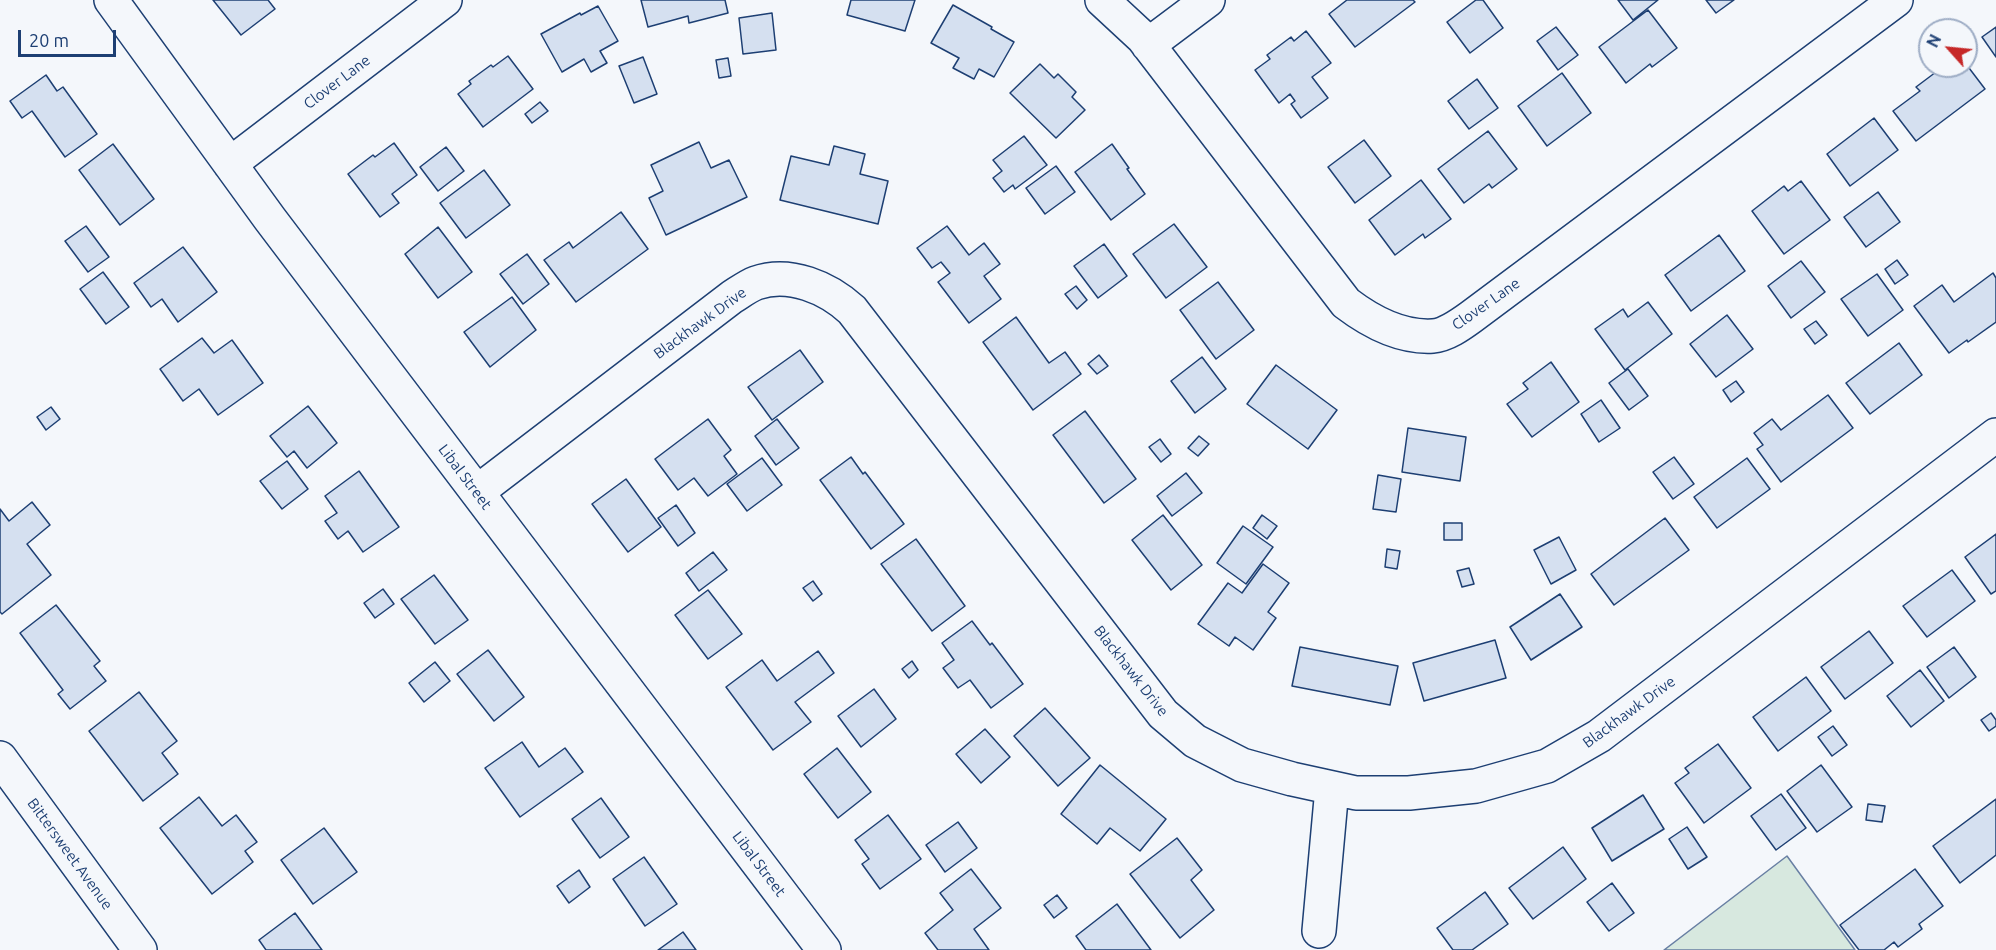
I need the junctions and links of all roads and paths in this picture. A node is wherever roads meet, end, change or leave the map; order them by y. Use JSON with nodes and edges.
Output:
{"nodes":[{"id":1,"x":111,"y":0,"type":"edge"},
{"id":2,"x":445,"y":0,"type":"edge"},
{"id":3,"x":1102,"y":0,"type":"edge"},
{"id":4,"x":1208,"y":0,"type":"edge"},
{"id":5,"x":1896,"y":0,"type":"edge"},
{"id":6,"x":1148,"y":45,"type":"junction"},
{"id":7,"x":230,"y":164,"type":"junction"},
{"id":8,"x":1996,"y":435,"type":"edge"},
{"id":9,"x":477,"y":492,"type":"junction"},
{"id":10,"x":0,"y":758,"type":"edge"},
{"id":11,"x":1332,"y":788,"type":"junction"},
{"id":12,"x":1319,"y":931,"type":"dead end"},
{"id":13,"x":140,"y":950,"type":"edge"},
{"id":14,"x":824,"y":950,"type":"edge"}],
"edges":[{"from":1,"to":7,"type":"street","name":"Libal Street"},
{"from":2,"to":7,"type":"street","name":"Clover Lane"},
{"from":3,"to":6,"type":"street","name":"Clover Lane"},
{"from":4,"to":6,"type":"street"},
{"from":5,"to":6,"type":"street","name":"Clover Lane"},
{"from":7,"to":9,"type":"street","name":"Libal Street"},
{"from":8,"to":11,"type":"street","name":"Blackhawk Drive"},
{"from":9,"to":11,"type":"street","name":"Blackhawk Drive"},
{"from":9,"to":14,"type":"street","name":"Libal Street"},
{"from":10,"to":13,"type":"street","name":"Bittersweet Avenue"},
{"from":11,"to":12,"type":"street"}]}
